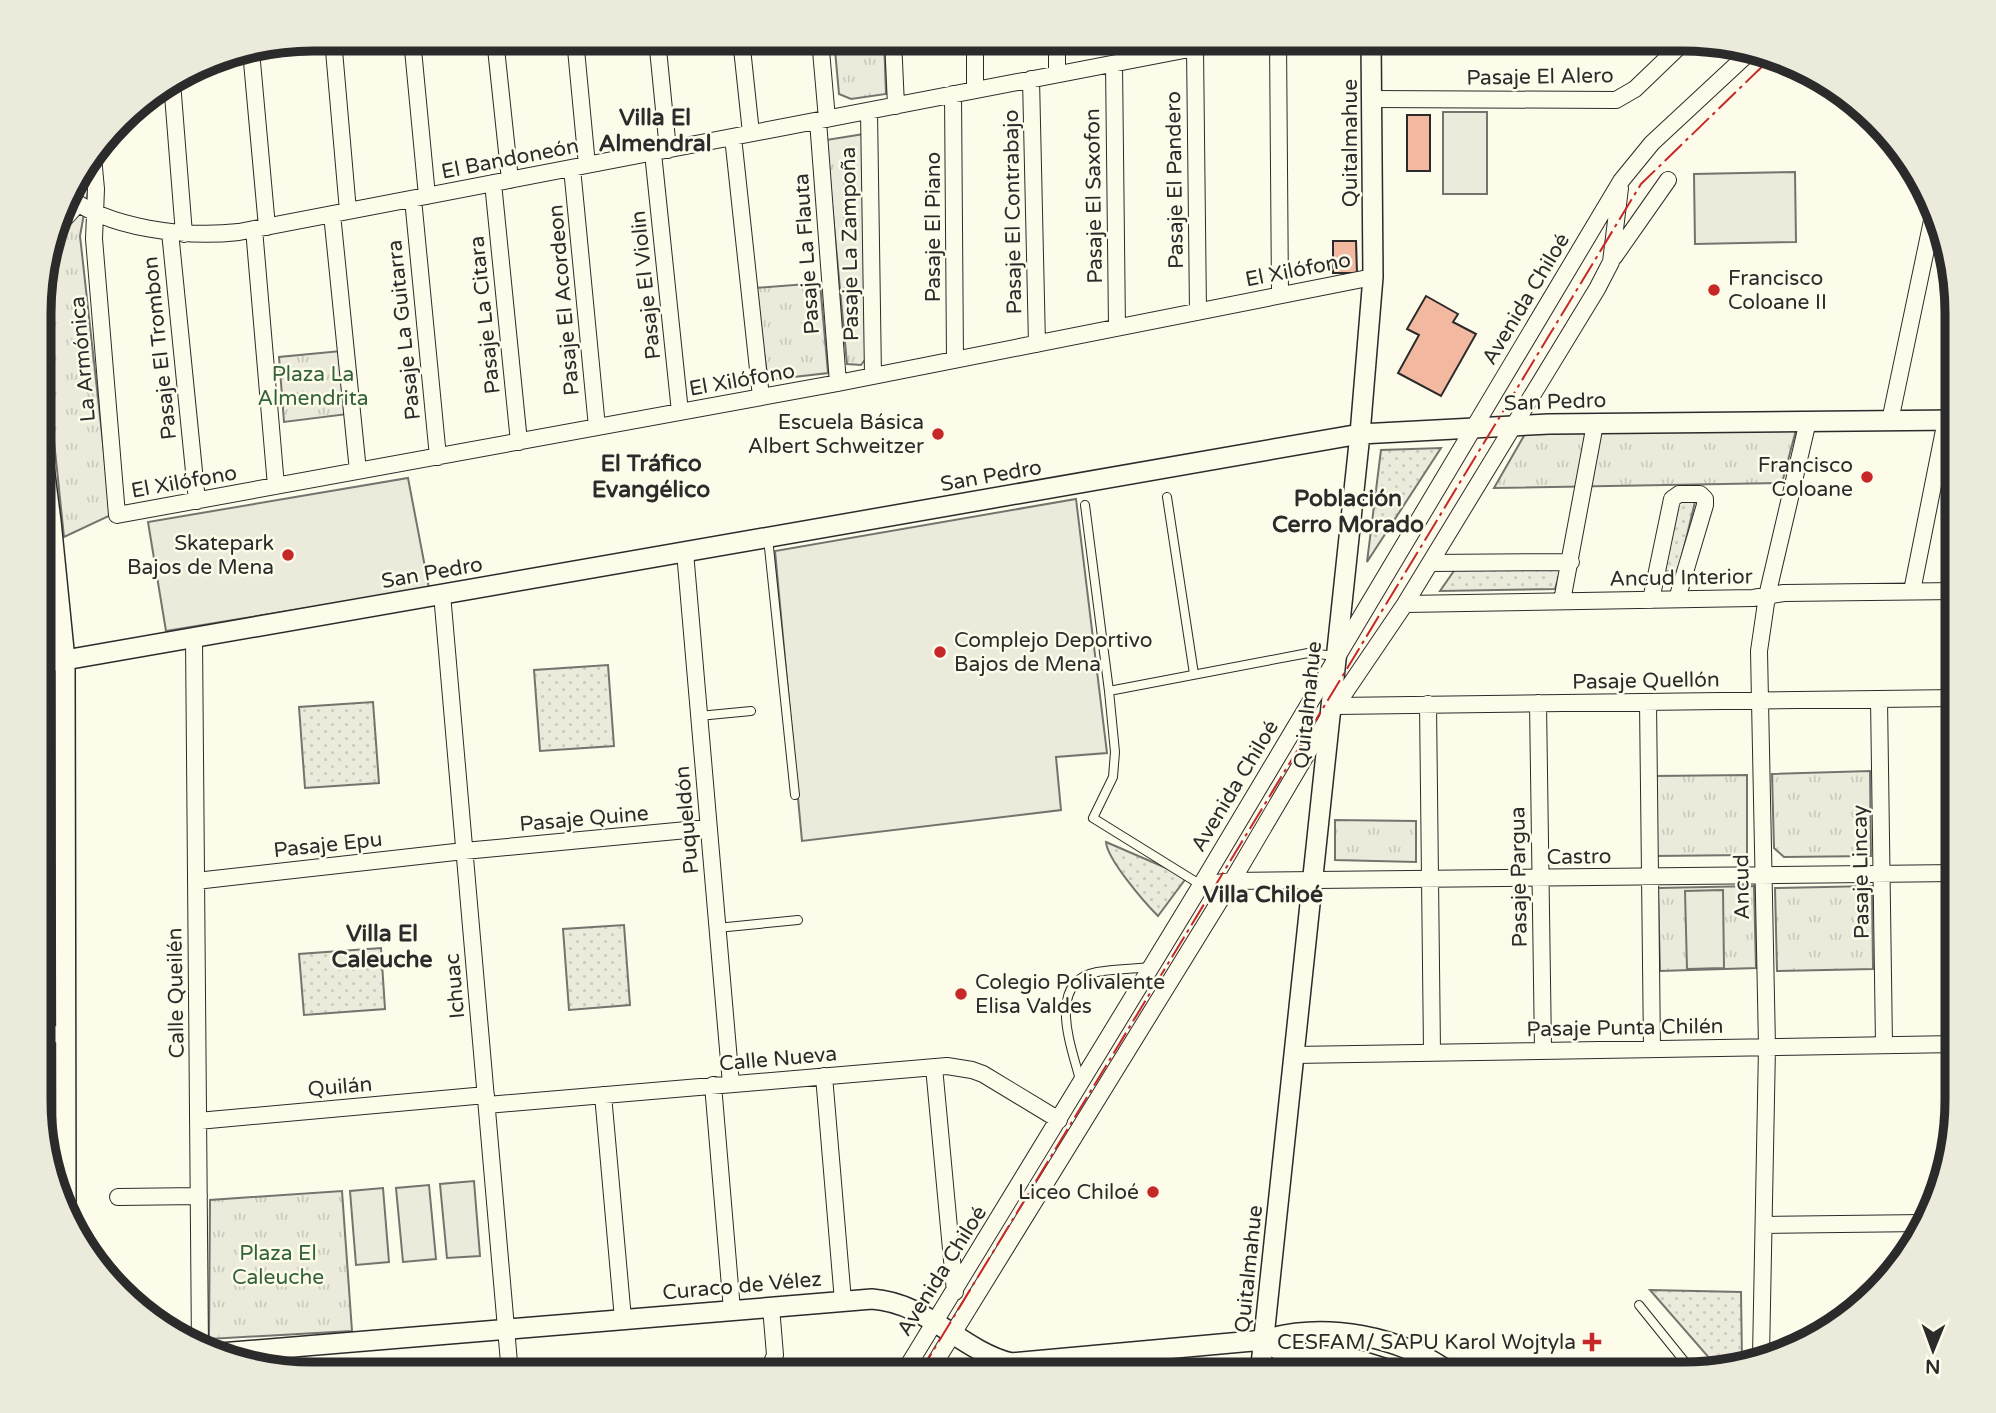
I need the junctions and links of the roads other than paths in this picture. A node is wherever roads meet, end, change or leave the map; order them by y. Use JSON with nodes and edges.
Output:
{"nodes":[{"id":1,"x":333,"y":51,"type":"edge"},
{"id":2,"x":413,"y":51,"type":"edge"},
{"id":3,"x":496,"y":51,"type":"edge"},
{"id":4,"x":575,"y":51,"type":"edge"},
{"id":5,"x":657,"y":51,"type":"edge"},
{"id":6,"x":742,"y":51,"type":"edge"},
{"id":7,"x":820,"y":51,"type":"edge"},
{"id":8,"x":894,"y":51,"type":"edge"},
{"id":9,"x":975,"y":51,"type":"edge"},
{"id":10,"x":1057,"y":51,"type":"edge"},
{"id":11,"x":1139,"y":51,"type":"edge"},
{"id":12,"x":1178,"y":51,"type":"edge"},
{"id":13,"x":1195,"y":51,"type":"edge"},
{"id":14,"x":1278,"y":51,"type":"edge"},
{"id":15,"x":1371,"y":51,"type":"edge"},
{"id":16,"x":1675,"y":51,"type":"edge"},
{"id":17,"x":251,"y":58,"type":"edge"},
{"id":18,"x":1139,"y":58,"type":"junction"},
{"id":19,"x":1743,"y":58,"type":"edge"},
{"id":20,"x":1114,"y":64,"type":"junction"},
{"id":21,"x":1057,"y":75,"type":"junction"},
{"id":22,"x":1031,"y":79,"type":"junction"},
{"id":23,"x":975,"y":90,"type":"junction"},
{"id":24,"x":172,"y":92,"type":"edge"},
{"id":25,"x":953,"y":94,"type":"junction"},
{"id":26,"x":1372,"y":99,"type":"junction"},
{"id":27,"x":896,"y":106,"type":"junction"},
{"id":28,"x":869,"y":111,"type":"junction"},
{"id":29,"x":823,"y":120,"type":"junction"},
{"id":30,"x":751,"y":133,"type":"junction"},
{"id":31,"x":733,"y":137,"type":"junction"},
{"id":32,"x":660,"y":151,"type":"junction"},
{"id":33,"x":580,"y":167,"type":"junction"},
{"id":34,"x":94,"y":169,"type":"edge"},
{"id":35,"x":510,"y":180,"type":"junction"},
{"id":36,"x":1668,"y":180,"type":"dead end"},
{"id":37,"x":1621,"y":181,"type":"junction"},
{"id":38,"x":493,"y":183,"type":"junction"},
{"id":39,"x":420,"y":197,"type":"junction"},
{"id":40,"x":76,"y":202,"type":"edge"},
{"id":41,"x":95,"y":213,"type":"junction"},
{"id":42,"x":340,"y":213,"type":"junction"},
{"id":43,"x":260,"y":228,"type":"junction"},
{"id":44,"x":1930,"y":228,"type":"edge"},
{"id":45,"x":177,"y":233,"type":"junction"},
{"id":46,"x":1611,"y":262,"type":"junction"},
{"id":47,"x":1373,"y":276,"type":"junction"},
{"id":48,"x":1280,"y":295,"type":"junction"},
{"id":49,"x":1198,"y":312,"type":"junction"},
{"id":50,"x":1116,"y":328,"type":"junction"},
{"id":51,"x":1037,"y":344,"type":"junction"},
{"id":52,"x":955,"y":360,"type":"junction"},
{"id":53,"x":873,"y":376,"type":"junction"},
{"id":54,"x":838,"y":383,"type":"junction"},
{"id":55,"x":761,"y":397,"type":"junction"},
{"id":56,"x":680,"y":412,"type":"junction"},
{"id":57,"x":1945,"y":420,"type":"edge"},
{"id":58,"x":1808,"y":421,"type":"junction"},
{"id":59,"x":1889,"y":421,"type":"junction"},
{"id":60,"x":1595,"y":424,"type":"junction"},
{"id":61,"x":1515,"y":425,"type":"junction"},
{"id":62,"x":597,"y":427,"type":"junction"},
{"id":63,"x":1472,"y":429,"type":"junction"},
{"id":64,"x":1360,"y":434,"type":"junction"},
{"id":65,"x":519,"y":442,"type":"junction"},
{"id":66,"x":1945,"y":450,"type":"edge"},
{"id":67,"x":438,"y":457,"type":"junction"},
{"id":68,"x":358,"y":471,"type":"junction"},
{"id":69,"x":276,"y":486,"type":"junction"},
{"id":70,"x":1167,"y":497,"type":"dead end"},
{"id":71,"x":197,"y":501,"type":"junction"},
{"id":72,"x":1085,"y":505,"type":"dead end"},
{"id":73,"x":117,"y":515,"type":"joint"},
{"id":74,"x":51,"y":521,"type":"edge"},
{"id":75,"x":768,"y":538,"type":"junction"},
{"id":76,"x":685,"y":552,"type":"junction"},
{"id":77,"x":1571,"y":562,"type":"junction"},
{"id":78,"x":1430,"y":563,"type":"junction"},
{"id":79,"x":1912,"y":591,"type":"junction"},
{"id":80,"x":1945,"y":591,"type":"edge"},
{"id":81,"x":442,"y":594,"type":"junction"},
{"id":82,"x":1768,"y":596,"type":"junction"},
{"id":83,"x":1677,"y":599,"type":"junction"},
{"id":84,"x":1651,"y":600,"type":"junction"},
{"id":85,"x":1562,"y":601,"type":"junction"},
{"id":86,"x":1405,"y":604,"type":"junction"},
{"id":87,"x":194,"y":638,"type":"junction"},
{"id":88,"x":1336,"y":656,"type":"junction"},
{"id":89,"x":65,"y":660,"type":"junction"},
{"id":90,"x":51,"y":661,"type":"edge"},
{"id":91,"x":1194,"y":674,"type":"junction"},
{"id":92,"x":1108,"y":691,"type":"junction"},
{"id":93,"x":1945,"y":698,"type":"edge"},
{"id":94,"x":1879,"y":699,"type":"junction"},
{"id":95,"x":1759,"y":700,"type":"junction"},
{"id":96,"x":1648,"y":702,"type":"junction"},
{"id":97,"x":1538,"y":703,"type":"junction"},
{"id":98,"x":1428,"y":704,"type":"junction"},
{"id":99,"x":1334,"y":710,"type":"junction"},
{"id":100,"x":751,"y":711,"type":"dead end"},
{"id":101,"x":699,"y":716,"type":"junction"},
{"id":102,"x":794,"y":795,"type":"dead end"},
{"id":103,"x":708,"y":828,"type":"junction"},
{"id":104,"x":464,"y":851,"type":"junction"},
{"id":105,"x":1945,"y":873,"type":"edge"},
{"id":106,"x":1882,"y":874,"type":"junction"},
{"id":107,"x":1763,"y":876,"type":"junction"},
{"id":108,"x":1650,"y":877,"type":"junction"},
{"id":109,"x":1540,"y":878,"type":"junction"},
{"id":110,"x":1430,"y":879,"type":"junction"},
{"id":111,"x":1312,"y":880,"type":"junction"},
{"id":112,"x":196,"y":881,"type":"junction"},
{"id":113,"x":1232,"y":881,"type":"junction"},
{"id":114,"x":1201,"y":885,"type":"junction"},
{"id":115,"x":798,"y":920,"type":"dead end"},
{"id":116,"x":717,"y":928,"type":"junction"},
{"id":117,"x":1151,"y":967,"type":"junction"},
{"id":118,"x":65,"y":1032,"type":"junction"},
{"id":119,"x":51,"y":1034,"type":"edge"},
{"id":120,"x":1945,"y":1044,"type":"edge"},
{"id":121,"x":1884,"y":1045,"type":"junction"},
{"id":122,"x":1767,"y":1047,"type":"junction"},
{"id":123,"x":1652,"y":1049,"type":"junction"},
{"id":124,"x":1543,"y":1050,"type":"junction"},
{"id":125,"x":1432,"y":1051,"type":"junction"},
{"id":126,"x":1294,"y":1055,"type":"junction"},
{"id":127,"x":934,"y":1067,"type":"junction"},
{"id":128,"x":824,"y":1076,"type":"junction"},
{"id":129,"x":731,"y":1084,"type":"junction"},
{"id":130,"x":1081,"y":1084,"type":"junction"},
{"id":131,"x":713,"y":1085,"type":"junction"},
{"id":132,"x":603,"y":1095,"type":"junction"},
{"id":133,"x":486,"y":1100,"type":"junction"},
{"id":134,"x":1059,"y":1120,"type":"junction"},
{"id":135,"x":198,"y":1121,"type":"junction"},
{"id":136,"x":66,"y":1186,"type":"edge"},
{"id":137,"x":199,"y":1196,"type":"junction"},
{"id":138,"x":118,"y":1198,"type":"dead end"},
{"id":139,"x":1914,"y":1223,"type":"edge"},
{"id":140,"x":1764,"y":1225,"type":"junction"},
{"id":141,"x":955,"y":1292,"type":"junction"},
{"id":142,"x":843,"y":1301,"type":"junction"},
{"id":143,"x":1639,"y":1305,"type":"dead end"},
{"id":144,"x":771,"y":1307,"type":"junction"},
{"id":145,"x":732,"y":1310,"type":"junction"},
{"id":146,"x":623,"y":1318,"type":"junction"},
{"id":147,"x":936,"y":1322,"type":"junction"},
{"id":148,"x":506,"y":1328,"type":"junction"},
{"id":149,"x":953,"y":1332,"type":"junction"},
{"id":150,"x":200,"y":1336,"type":"edge"},
{"id":151,"x":1264,"y":1340,"type":"junction"},
{"id":152,"x":1761,"y":1350,"type":"edge"},
{"id":153,"x":237,"y":1351,"type":"edge"},
{"id":154,"x":1135,"y":1352,"type":"junction"},
{"id":155,"x":509,"y":1362,"type":"edge"},
{"id":156,"x":773,"y":1362,"type":"edge"},
{"id":157,"x":911,"y":1362,"type":"edge"},
{"id":158,"x":935,"y":1362,"type":"edge"},
{"id":159,"x":1016,"y":1362,"type":"edge"},
{"id":160,"x":1079,"y":1362,"type":"edge"},
{"id":161,"x":1134,"y":1362,"type":"edge"},
{"id":162,"x":1261,"y":1362,"type":"edge"},
{"id":163,"x":1365,"y":1362,"type":"edge"},
{"id":164,"x":1432,"y":1362,"type":"edge"},
{"id":165,"x":1685,"y":1362,"type":"edge"}],
"edges":[{"from":1,"to":42,"type":"street"},
{"from":2,"to":39,"type":"street","name":"Pasaje La Guitarra"},
{"from":3,"to":35,"type":"street"},
{"from":4,"to":33,"type":"street","name":"Pasaje El Acordeon"},
{"from":5,"to":32,"type":"street","name":"Pasaje El Violin"},
{"from":6,"to":30,"type":"street"},
{"from":7,"to":29,"type":"street","name":"Pasaje La Flauta"},
{"from":8,"to":27,"type":"street"},
{"from":9,"to":23,"type":"street"},
{"from":10,"to":21,"type":"street"},
{"from":11,"to":18,"type":"street"},
{"from":12,"to":18,"type":"street","name":"El Bandoneón"},
{"from":13,"to":49,"type":"street","name":"Pasaje El Pandero"},
{"from":14,"to":48,"type":"street"},
{"from":15,"to":26,"type":"street","name":"Quitalmahue"},
{"from":16,"to":26,"type":"street","name":"Pasaje El Alero"},
{"from":17,"to":43,"type":"street"},
{"from":18,"to":20,"type":"street","name":"El Bandoneón"},
{"from":19,"to":37,"type":"street","name":"Avenida Chiloé"},
{"from":20,"to":21,"type":"street","name":"El Bandoneón"},
{"from":20,"to":50,"type":"street","name":"Pasaje El Saxofon"},
{"from":21,"to":22,"type":"street","name":"El Bandoneón"},
{"from":22,"to":23,"type":"street","name":"El Bandoneón"},
{"from":22,"to":51,"type":"street","name":"Pasaje El Contrabajo"},
{"from":23,"to":25,"type":"street","name":"El Bandoneón"},
{"from":24,"to":45,"type":"street","name":"Pasaje El Trombon"},
{"from":25,"to":27,"type":"street","name":"El Bandoneón"},
{"from":25,"to":52,"type":"street","name":"Pasaje El Piano"},
{"from":26,"to":47,"type":"street","name":"Quitalmahue"},
{"from":27,"to":28,"type":"street","name":"El Bandoneón"},
{"from":28,"to":29,"type":"street","name":"El Bandoneón"},
{"from":28,"to":53,"type":"street","name":"Pasaje La Zampoña"},
{"from":29,"to":30,"type":"street","name":"El Bandoneón"},
{"from":29,"to":54,"type":"street","name":"Pasaje La Flauta"},
{"from":30,"to":31,"type":"street","name":"El Bandoneón"},
{"from":31,"to":32,"type":"street","name":"El Bandoneón"},
{"from":31,"to":55,"type":"street"},
{"from":32,"to":33,"type":"street","name":"El Bandoneón"},
{"from":32,"to":56,"type":"street","name":"Pasaje El Violin"},
{"from":33,"to":35,"type":"street","name":"El Bandoneón"},
{"from":33,"to":62,"type":"street","name":"Pasaje El Acordeon"},
{"from":34,"to":41,"type":"street","name":"La Armónica"},
{"from":35,"to":38,"type":"street","name":"El Bandoneón"},
{"from":36,"to":46,"type":"street"},
{"from":37,"to":46,"type":"street","name":"Avenida Chiloé"},
{"from":37,"to":63,"type":"street","name":"Avenida Chiloé"},
{"from":38,"to":39,"type":"street","name":"El Bandoneón"},
{"from":38,"to":65,"type":"street","name":"Pasaje La Citara"},
{"from":39,"to":42,"type":"street","name":"El Bandoneón"},
{"from":39,"to":67,"type":"street","name":"Pasaje La Guitarra"},
{"from":40,"to":41,"type":"street","name":"El Bandoneón"},
{"from":41,"to":45,"type":"street","name":"El Bandoneón"},
{"from":41,"to":73,"type":"street","name":"La Armónica"},
{"from":42,"to":43,"type":"street","name":"El Bandoneón"},
{"from":42,"to":68,"type":"street"},
{"from":43,"to":45,"type":"street","name":"El Bandoneón"},
{"from":43,"to":69,"type":"street"},
{"from":44,"to":59,"type":"street"},
{"from":45,"to":71,"type":"street","name":"Pasaje El Trombon"},
{"from":46,"to":61,"type":"street","name":"Avenida Chiloé"},
{"from":47,"to":48,"type":"street","name":"El Xilófono"},
{"from":47,"to":64,"type":"street","name":"Quitalmahue"},
{"from":48,"to":49,"type":"street","name":"El Xilófono"},
{"from":49,"to":50,"type":"street","name":"El Xilófono"},
{"from":50,"to":51,"type":"street","name":"El Xilófono"},
{"from":51,"to":52,"type":"street","name":"El Xilófono"},
{"from":52,"to":53,"type":"street","name":"El Xilófono"},
{"from":53,"to":54,"type":"street","name":"El Xilófono"},
{"from":54,"to":55,"type":"street","name":"El Xilófono"},
{"from":55,"to":56,"type":"street","name":"El Xilófono"},
{"from":56,"to":62,"type":"street","name":"El Xilófono"},
{"from":57,"to":59,"type":"street","name":"San Pedro"},
{"from":58,"to":59,"type":"street","name":"San Pedro"},
{"from":58,"to":60,"type":"street","name":"San Pedro"},
{"from":58,"to":82,"type":"street","name":"Ancud"},
{"from":60,"to":61,"type":"street","name":"San Pedro"},
{"from":60,"to":77,"type":"street"},
{"from":61,"to":63,"type":"street","name":"San Pedro"},
{"from":61,"to":78,"type":"street","name":"Avenida Chiloé"},
{"from":62,"to":65,"type":"street","name":"El Xilófono"},
{"from":63,"to":64,"type":"street","name":"San Pedro"},
{"from":63,"to":88,"type":"street","name":"Avenida Chiloé"},
{"from":64,"to":75,"type":"street","name":"San Pedro"},
{"from":64,"to":88,"type":"street","name":"Quitalmahue"},
{"from":65,"to":67,"type":"street","name":"El Xilófono"},
{"from":66,"to":79,"type":"street"},
{"from":67,"to":68,"type":"street","name":"El Xilófono"},
{"from":68,"to":69,"type":"street","name":"El Xilófono"},
{"from":69,"to":71,"type":"street","name":"El Xilófono"},
{"from":70,"to":91,"type":"lane"},
{"from":71,"to":73,"type":"street","name":"El Xilófono"},
{"from":72,"to":92,"type":"lane"},
{"from":74,"to":89,"type":"street"},
{"from":75,"to":76,"type":"street","name":"San Pedro"},
{"from":75,"to":102,"type":"lane"},
{"from":76,"to":81,"type":"street","name":"San Pedro"},
{"from":76,"to":101,"type":"street","name":"Puqueldón"},
{"from":77,"to":78,"type":"street"},
{"from":77,"to":85,"type":"street"},
{"from":78,"to":86,"type":"street","name":"Avenida Chiloé"},
{"from":79,"to":80,"type":"street","name":"Ancud Interior"},
{"from":79,"to":82,"type":"street","name":"Ancud Interior"},
{"from":81,"to":87,"type":"street","name":"San Pedro"},
{"from":81,"to":104,"type":"street","name":"Ichuac"},
{"from":82,"to":83,"type":"street","name":"Ancud Interior"},
{"from":82,"to":95,"type":"street","name":"Ancud"},
{"from":83,"to":84,"type":"street","name":"Ancud Interior"},
{"from":83,"to":84,"type":"street"},
{"from":84,"to":85,"type":"street","name":"Ancud Interior"},
{"from":85,"to":86,"type":"street","name":"Ancud Interior"},
{"from":86,"to":99,"type":"street","name":"Avenida Chiloé"},
{"from":87,"to":89,"type":"street","name":"San Pedro"},
{"from":87,"to":112,"type":"street","name":"Calle Queilén"},
{"from":88,"to":91,"type":"lane"},
{"from":88,"to":99,"type":"street","name":"Quitalmahue"},
{"from":88,"to":114,"type":"street","name":"Avenida Chiloé"},
{"from":89,"to":90,"type":"street","name":"San Pedro"},
{"from":89,"to":118,"type":"street"},
{"from":91,"to":92,"type":"lane"},
{"from":92,"to":114,"type":"lane"},
{"from":93,"to":94,"type":"street","name":"Pasaje Quellón"},
{"from":94,"to":95,"type":"street","name":"Pasaje Quellón"},
{"from":94,"to":106,"type":"street","name":"Pasaje Lincay"},
{"from":95,"to":96,"type":"street","name":"Pasaje Quellón"},
{"from":95,"to":107,"type":"street","name":"Ancud"},
{"from":96,"to":97,"type":"street","name":"Pasaje Quellón"},
{"from":96,"to":108,"type":"street"},
{"from":97,"to":98,"type":"street","name":"Pasaje Quellón"},
{"from":97,"to":109,"type":"street","name":"Pasaje Pargua"},
{"from":98,"to":99,"type":"street","name":"Pasaje Quellón"},
{"from":98,"to":110,"type":"street"},
{"from":99,"to":111,"type":"street","name":"Quitalmahue"},
{"from":99,"to":113,"type":"street","name":"Avenida Chiloé"},
{"from":100,"to":101,"type":"lane"},
{"from":101,"to":103,"type":"street","name":"Puqueldón"},
{"from":103,"to":104,"type":"street","name":"Pasaje Quine"},
{"from":103,"to":116,"type":"street","name":"Puqueldón"},
{"from":104,"to":112,"type":"street","name":"Pasaje Epu"},
{"from":104,"to":133,"type":"street","name":"Ichuac"},
{"from":105,"to":106,"type":"street","name":"Castro"},
{"from":106,"to":107,"type":"street","name":"Castro"},
{"from":106,"to":121,"type":"street","name":"Pasaje Lincay"},
{"from":107,"to":108,"type":"street","name":"Castro"},
{"from":107,"to":122,"type":"street","name":"Ancud"},
{"from":108,"to":109,"type":"street","name":"Castro"},
{"from":108,"to":123,"type":"street"},
{"from":109,"to":110,"type":"street","name":"Castro"},
{"from":109,"to":124,"type":"street","name":"Pasaje Pargua"},
{"from":110,"to":111,"type":"street","name":"Castro"},
{"from":110,"to":125,"type":"street"},
{"from":111,"to":113,"type":"street","name":"Castro"},
{"from":111,"to":126,"type":"street","name":"Quitalmahue"},
{"from":112,"to":135,"type":"street","name":"Calle Queilén"},
{"from":113,"to":114,"type":"street","name":"Castro"},
{"from":113,"to":149,"type":"street","name":"Avenida Chiloé"},
{"from":114,"to":117,"type":"street","name":"Avenida Chiloé"},
{"from":115,"to":116,"type":"lane"},
{"from":116,"to":129,"type":"street","name":"Puqueldón"},
{"from":117,"to":130,"type":"street","name":"Avenida Chiloé"},
{"from":117,"to":130,"type":"lane"},
{"from":118,"to":119,"type":"street"},
{"from":118,"to":136,"type":"street"},
{"from":120,"to":121,"type":"street","name":"Pasaje Punta Chilén"},
{"from":121,"to":122,"type":"street","name":"Pasaje Punta Chilén"},
{"from":122,"to":123,"type":"street","name":"Pasaje Punta Chilén"},
{"from":122,"to":140,"type":"street","name":"Ancud"},
{"from":123,"to":124,"type":"street","name":"Pasaje Punta Chilén"},
{"from":124,"to":125,"type":"street","name":"Pasaje Punta Chilén"},
{"from":125,"to":126,"type":"street","name":"Pasaje Punta Chilén"},
{"from":126,"to":151,"type":"street","name":"Quitalmahue"},
{"from":127,"to":128,"type":"street","name":"Calle Nueva"},
{"from":127,"to":134,"type":"street","name":"Calle Nueva"},
{"from":127,"to":141,"type":"street"},
{"from":128,"to":129,"type":"street","name":"Calle Nueva"},
{"from":128,"to":142,"type":"street"},
{"from":129,"to":131,"type":"street","name":"Calle Nueva"},
{"from":130,"to":134,"type":"street","name":"Avenida Chiloé"},
{"from":131,"to":132,"type":"street","name":"Calle Nueva"},
{"from":131,"to":145,"type":"street"},
{"from":132,"to":133,"type":"street","name":"Calle Nueva"},
{"from":132,"to":146,"type":"street"},
{"from":133,"to":135,"type":"street","name":"Quilán"},
{"from":133,"to":148,"type":"street","name":"Ichuac"},
{"from":134,"to":141,"type":"street","name":"Avenida Chiloé"},
{"from":135,"to":137,"type":"street","name":"Calle Queilén"},
{"from":137,"to":138,"type":"street"},
{"from":137,"to":150,"type":"street","name":"Calle Queilén"},
{"from":139,"to":140,"type":"street"},
{"from":140,"to":152,"type":"street","name":"Ancud"},
{"from":141,"to":147,"type":"street","name":"Avenida Chiloé"},
{"from":142,"to":144,"type":"street","name":"Curaco de Vélez"},
{"from":142,"to":147,"type":"street","name":"Curaco de Vélez"},
{"from":143,"to":165,"type":"lane"},
{"from":144,"to":145,"type":"street","name":"Curaco de Vélez"},
{"from":144,"to":156,"type":"street"},
{"from":145,"to":146,"type":"street","name":"Curaco de Vélez"},
{"from":146,"to":148,"type":"street","name":"Curaco de Vélez"},
{"from":147,"to":149,"type":"street","name":"Curaco de Vélez"},
{"from":147,"to":157,"type":"street","name":"Avenida Chiloé"},
{"from":148,"to":153,"type":"street","name":"Curaco de Vélez"},
{"from":148,"to":155,"type":"street","name":"Ichuac"},
{"from":149,"to":158,"type":"street","name":"Avenida Chiloé"},
{"from":149,"to":159,"type":"street","name":"Curaco de Vélez"},
{"from":151,"to":154,"type":"street","name":"Curaco de Vélez"},
{"from":151,"to":162,"type":"street","name":"Quitalmahue"},
{"from":151,"to":163,"type":"street","name":"Curaco de Vélez"},
{"from":151,"to":164,"type":"street","name":"Curaco de Vélez"},
{"from":154,"to":160,"type":"street","name":"Curaco de Vélez"},
{"from":154,"to":161,"type":"street"}]}
